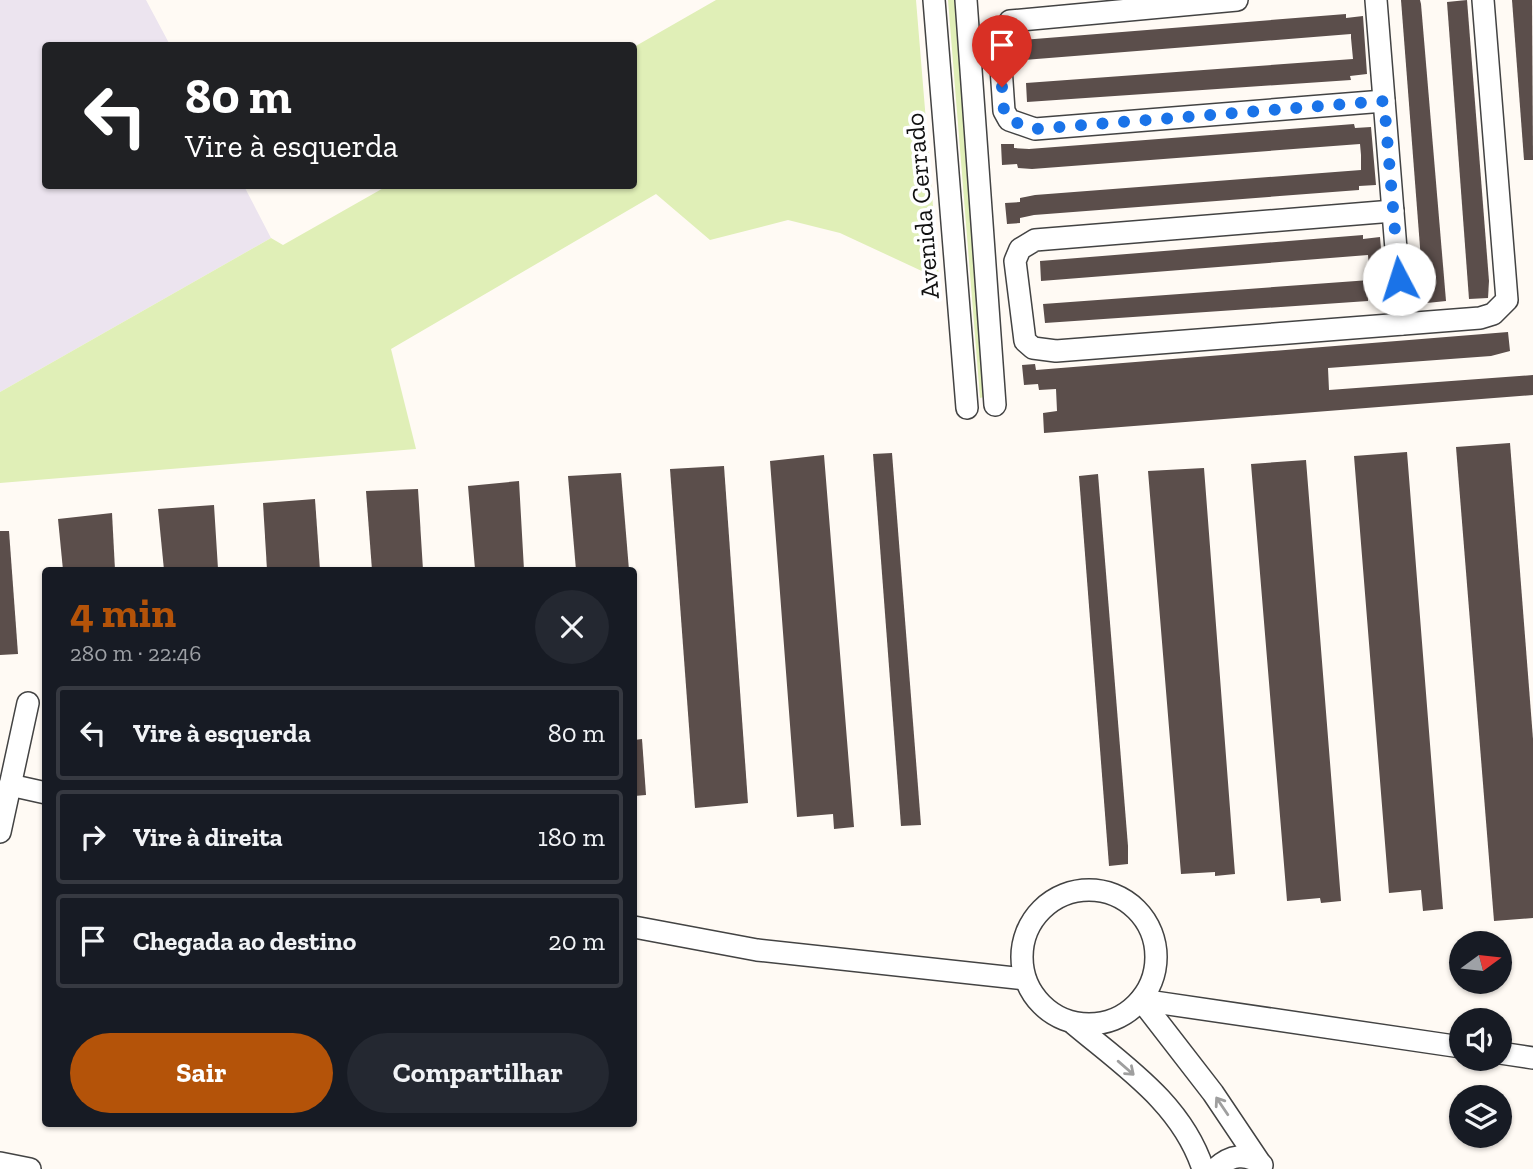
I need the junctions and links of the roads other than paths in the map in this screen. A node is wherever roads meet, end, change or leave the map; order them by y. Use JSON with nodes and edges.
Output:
{"nodes":[{"id":1,"x":934,"y":0,"type":"edge"},
{"id":2,"x":966,"y":0,"type":"edge"},
{"id":3,"x":1237,"y":0,"type":"edge"},
{"id":4,"x":1376,"y":0,"type":"edge"},
{"id":5,"x":1483,"y":0,"type":"edge"},
{"id":6,"x":1384,"y":101,"type":"junction"},
{"id":7,"x":1393,"y":211,"type":"junction"},
{"id":8,"x":1402,"y":324,"type":"junction"},
{"id":9,"x":995,"y":405,"type":"dead end"},
{"id":10,"x":967,"y":408,"type":"dead end"},
{"id":11,"x":28,"y":704,"type":"dead end"},
{"id":12,"x":10,"y":785,"type":"junction"},
{"id":13,"x":42,"y":792,"type":"edge"},
{"id":14,"x":0,"y":832,"type":"edge"},
{"id":15,"x":637,"y":928,"type":"edge"},
{"id":16,"x":1025,"y":979,"type":"junction"},
{"id":17,"x":1141,"y":1000,"type":"junction"},
{"id":18,"x":1074,"y":1024,"type":"junction"},
{"id":19,"x":1449,"y":1045,"type":"edge"},
{"id":20,"x":1512,"y":1055,"type":"edge"},
{"id":21,"x":1533,"y":1058,"type":"edge"},
{"id":22,"x":0,"y":1163,"type":"edge"},
{"id":23,"x":1263,"y":1166,"type":"edge"},
{"id":24,"x":30,"y":1169,"type":"edge"},
{"id":25,"x":1203,"y":1169,"type":"edge"},
{"id":26,"x":1215,"y":1169,"type":"edge"}],
"edges":[{"from":1,"to":10,"type":"street","name":"Avenida Cerrado"},
{"from":2,"to":9,"type":"street"},
{"from":3,"to":6,"type":"street"},
{"from":4,"to":6,"type":"street"},
{"from":5,"to":8,"type":"street"},
{"from":6,"to":7,"type":"street"},
{"from":7,"to":8,"type":"street"},
{"from":7,"to":8,"type":"street"},
{"from":11,"to":12,"type":"street"},
{"from":12,"to":13,"type":"street"},
{"from":12,"to":14,"type":"street"},
{"from":15,"to":16,"type":"street"},
{"from":16,"to":17,"type":"street"},
{"from":16,"to":18,"type":"street"},
{"from":17,"to":18,"type":"street"},
{"from":17,"to":19,"type":"street"},
{"from":23,"to":17,"type":"street","one_way":true},
{"from":18,"to":25,"type":"street","one_way":true},
{"from":20,"to":21,"type":"street"},
{"from":22,"to":24,"type":"street"},
{"from":23,"to":26,"type":"street"}]}
